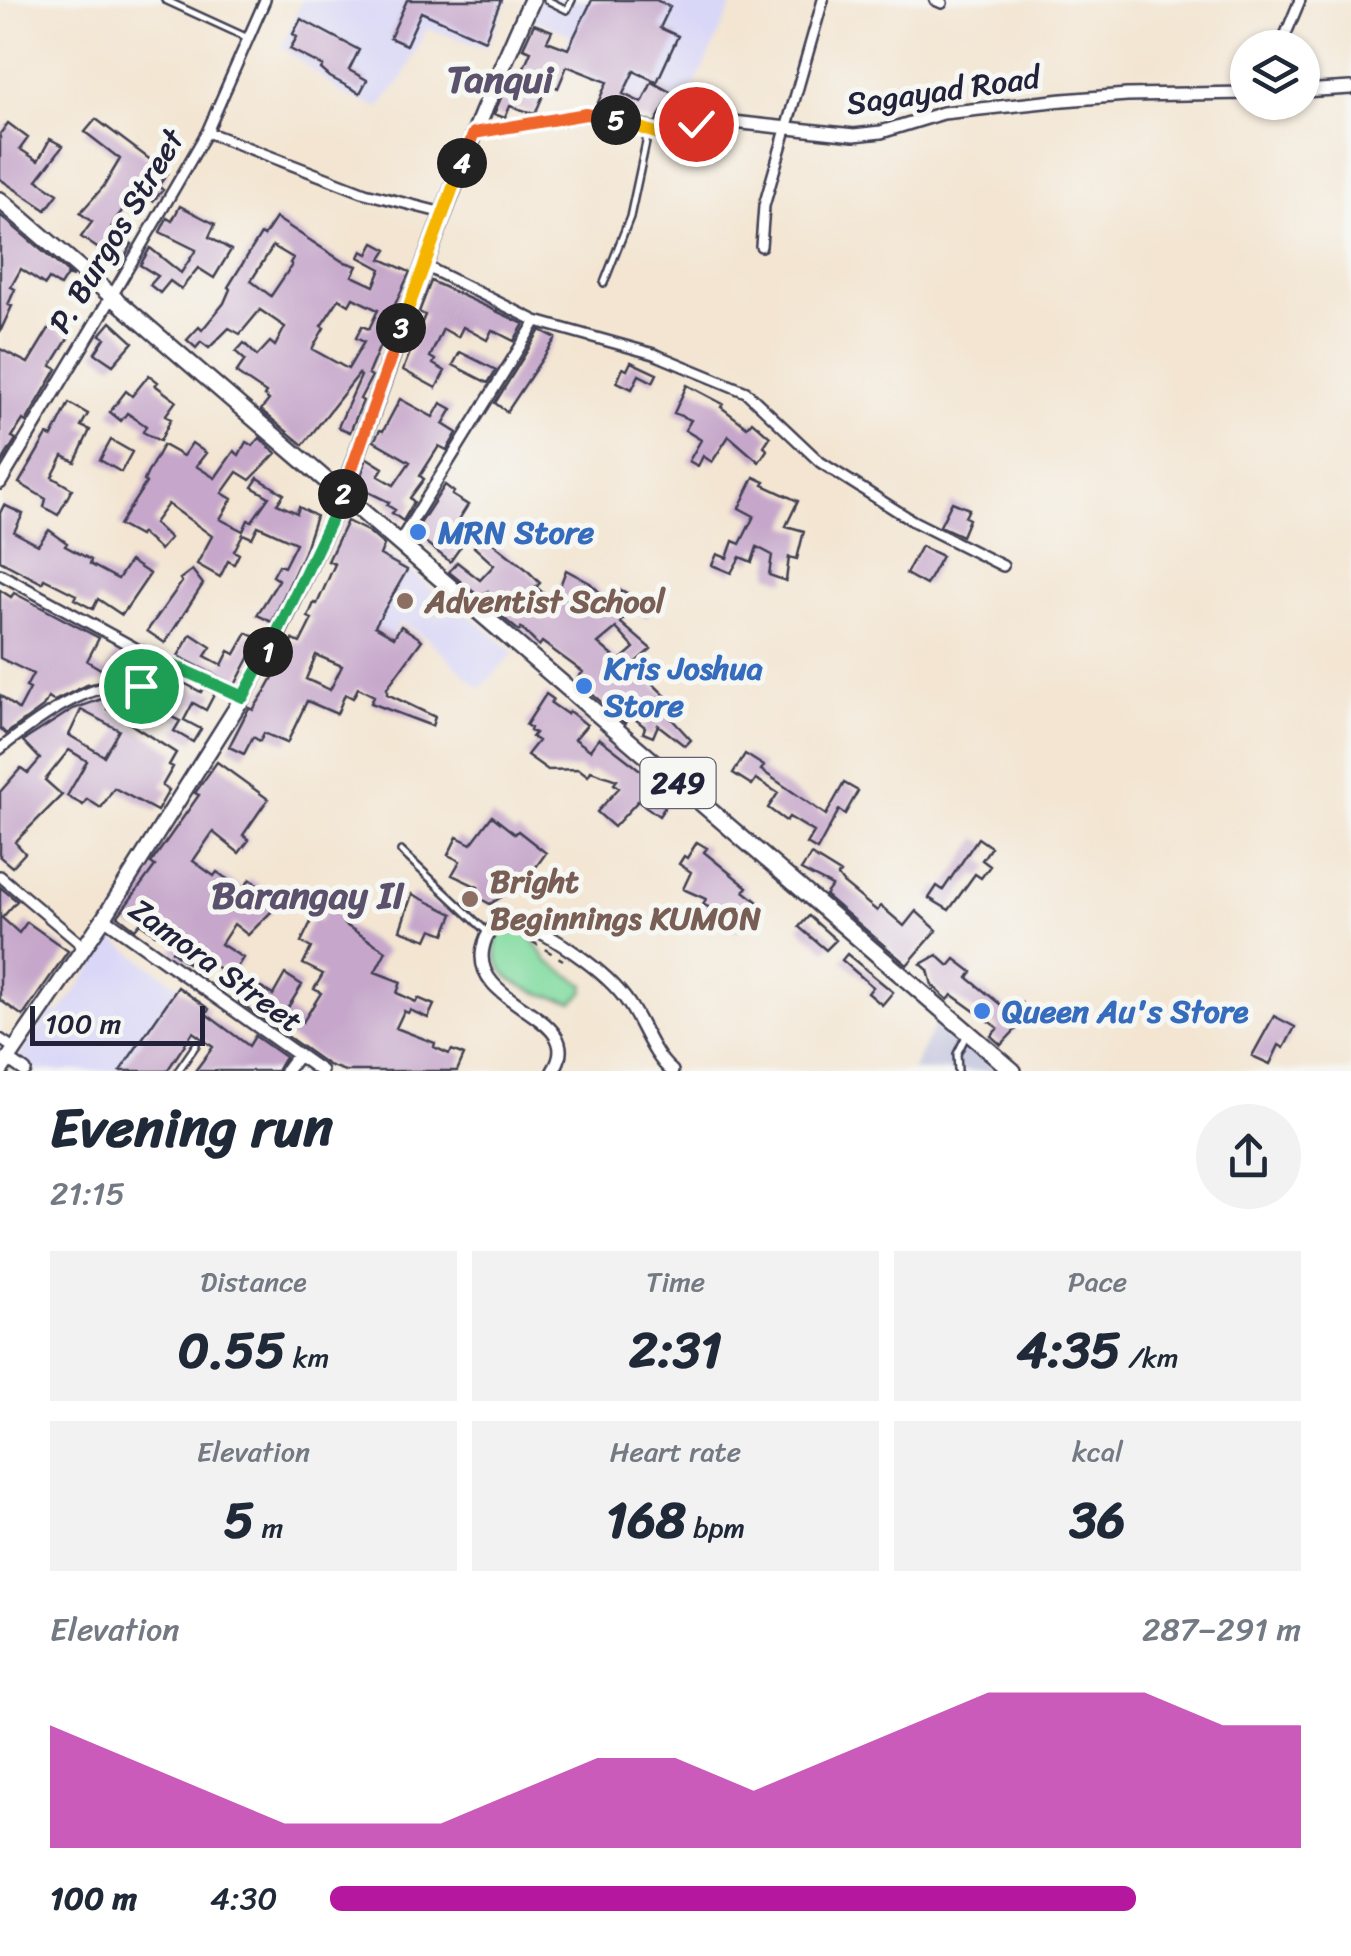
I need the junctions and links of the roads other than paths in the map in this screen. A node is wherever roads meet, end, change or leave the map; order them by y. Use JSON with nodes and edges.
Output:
{"nodes":[{"id":1,"x":165,"y":0,"type":"edge"},
{"id":2,"x":265,"y":0,"type":"edge"},
{"id":3,"x":532,"y":0,"type":"edge"},
{"id":4,"x":547,"y":0,"type":"edge"},
{"id":5,"x":572,"y":0,"type":"edge"},
{"id":6,"x":824,"y":0,"type":"edge"},
{"id":7,"x":1300,"y":0,"type":"edge"},
{"id":8,"x":1288,"y":30,"type":"edge"},
{"id":9,"x":248,"y":38,"type":"junction"},
{"id":10,"x":1351,"y":88,"type":"edge"},
{"id":11,"x":1320,"y":91,"type":"edge"},
{"id":12,"x":1230,"y":94,"type":"edge"},
{"id":13,"x":785,"y":129,"type":"junction"},
{"id":14,"x":648,"y":130,"type":"junction"},
{"id":15,"x":207,"y":132,"type":"junction"},
{"id":16,"x":474,"y":133,"type":"junction"},
{"id":17,"x":0,"y":200,"type":"edge"},
{"id":18,"x":443,"y":213,"type":"junction"},
{"id":19,"x":761,"y":246,"type":"dead end"},
{"id":20,"x":423,"y":265,"type":"junction"},
{"id":21,"x":604,"y":283,"type":"dead end"},
{"id":22,"x":112,"y":296,"type":"junction"},
{"id":23,"x":536,"y":321,"type":"junction"},
{"id":24,"x":0,"y":482,"type":"edge"},
{"id":25,"x":342,"y":496,"type":"junction"},
{"id":26,"x":398,"y":544,"type":"junction"},
{"id":27,"x":1003,"y":566,"type":"dead end"},
{"id":28,"x":0,"y":574,"type":"edge"},
{"id":29,"x":165,"y":662,"type":"junction"},
{"id":30,"x":243,"y":697,"type":"junction"},
{"id":31,"x":0,"y":749,"type":"edge"},
{"id":32,"x":401,"y":850,"type":"dead end"},
{"id":33,"x":0,"y":876,"type":"edge"},
{"id":34,"x":104,"y":918,"type":"junction"},
{"id":35,"x":488,"y":933,"type":"junction"},
{"id":36,"x":83,"y":946,"type":"junction"},
{"id":37,"x":969,"y":1032,"type":"junction"},
{"id":38,"x":0,"y":1039,"type":"edge"},
{"id":39,"x":196,"y":1045,"type":"dead end"},
{"id":40,"x":297,"y":1056,"type":"junction"},
{"id":41,"x":8,"y":1060,"type":"edge"},
{"id":42,"x":668,"y":1070,"type":"edge"},
{"id":43,"x":24,"y":1071,"type":"edge"},
{"id":44,"x":178,"y":1071,"type":"edge"},
{"id":45,"x":286,"y":1071,"type":"edge"},
{"id":46,"x":322,"y":1071,"type":"edge"},
{"id":47,"x":554,"y":1071,"type":"edge"},
{"id":48,"x":958,"y":1071,"type":"edge"},
{"id":49,"x":1013,"y":1071,"type":"edge"}],
"edges":[{"from":1,"to":9,"type":"lane"},
{"from":2,"to":9,"type":"street","name":"P. Burgos Street"},
{"from":3,"to":16,"type":"main road"},
{"from":4,"to":5,"type":"lane"},
{"from":6,"to":13,"type":"street"},
{"from":7,"to":8,"type":"street"},
{"from":9,"to":15,"type":"street","name":"P. Burgos Street"},
{"from":10,"to":11,"type":"street"},
{"from":12,"to":13,"type":"street","name":"Sagayad Road"},
{"from":13,"to":14,"type":"street","name":"Sagayad Road"},
{"from":13,"to":19,"type":"street"},
{"from":14,"to":16,"type":"street","name":"Sagayad Road"},
{"from":14,"to":21,"type":"lane"},
{"from":15,"to":18,"type":"street"},
{"from":15,"to":22,"type":"street","name":"P. Burgos Street"},
{"from":16,"to":18,"type":"main road"},
{"from":17,"to":22,"type":"main road","number":"249"},
{"from":18,"to":20,"type":"main road"},
{"from":20,"to":23,"type":"street"},
{"from":20,"to":25,"type":"main road"},
{"from":22,"to":24,"type":"street","name":"P. Burgos Street"},
{"from":22,"to":25,"type":"main road","number":"249"},
{"from":23,"to":26,"type":"street"},
{"from":23,"to":27,"type":"street"},
{"from":25,"to":26,"type":"main road","number":"249"},
{"from":25,"to":30,"type":"main road"},
{"from":26,"to":37,"type":"main road","number":"249"},
{"from":28,"to":29,"type":"street"},
{"from":29,"to":30,"type":"street"},
{"from":29,"to":31,"type":"street"},
{"from":30,"to":34,"type":"main road"},
{"from":32,"to":35,"type":"lane"},
{"from":33,"to":36,"type":"street"},
{"from":34,"to":36,"type":"main road"},
{"from":34,"to":40,"type":"street","name":"Zamora Street"},
{"from":35,"to":42,"type":"street"},
{"from":35,"to":47,"type":"street"},
{"from":36,"to":41,"type":"main road"},
{"from":37,"to":48,"type":"lane"},
{"from":37,"to":49,"type":"main road","number":"249"},
{"from":38,"to":41,"type":"street"},
{"from":39,"to":44,"type":"lane"},
{"from":40,"to":45,"type":"street"},
{"from":40,"to":46,"type":"street","name":"Zamora Street"},
{"from":41,"to":43,"type":"street"}]}
